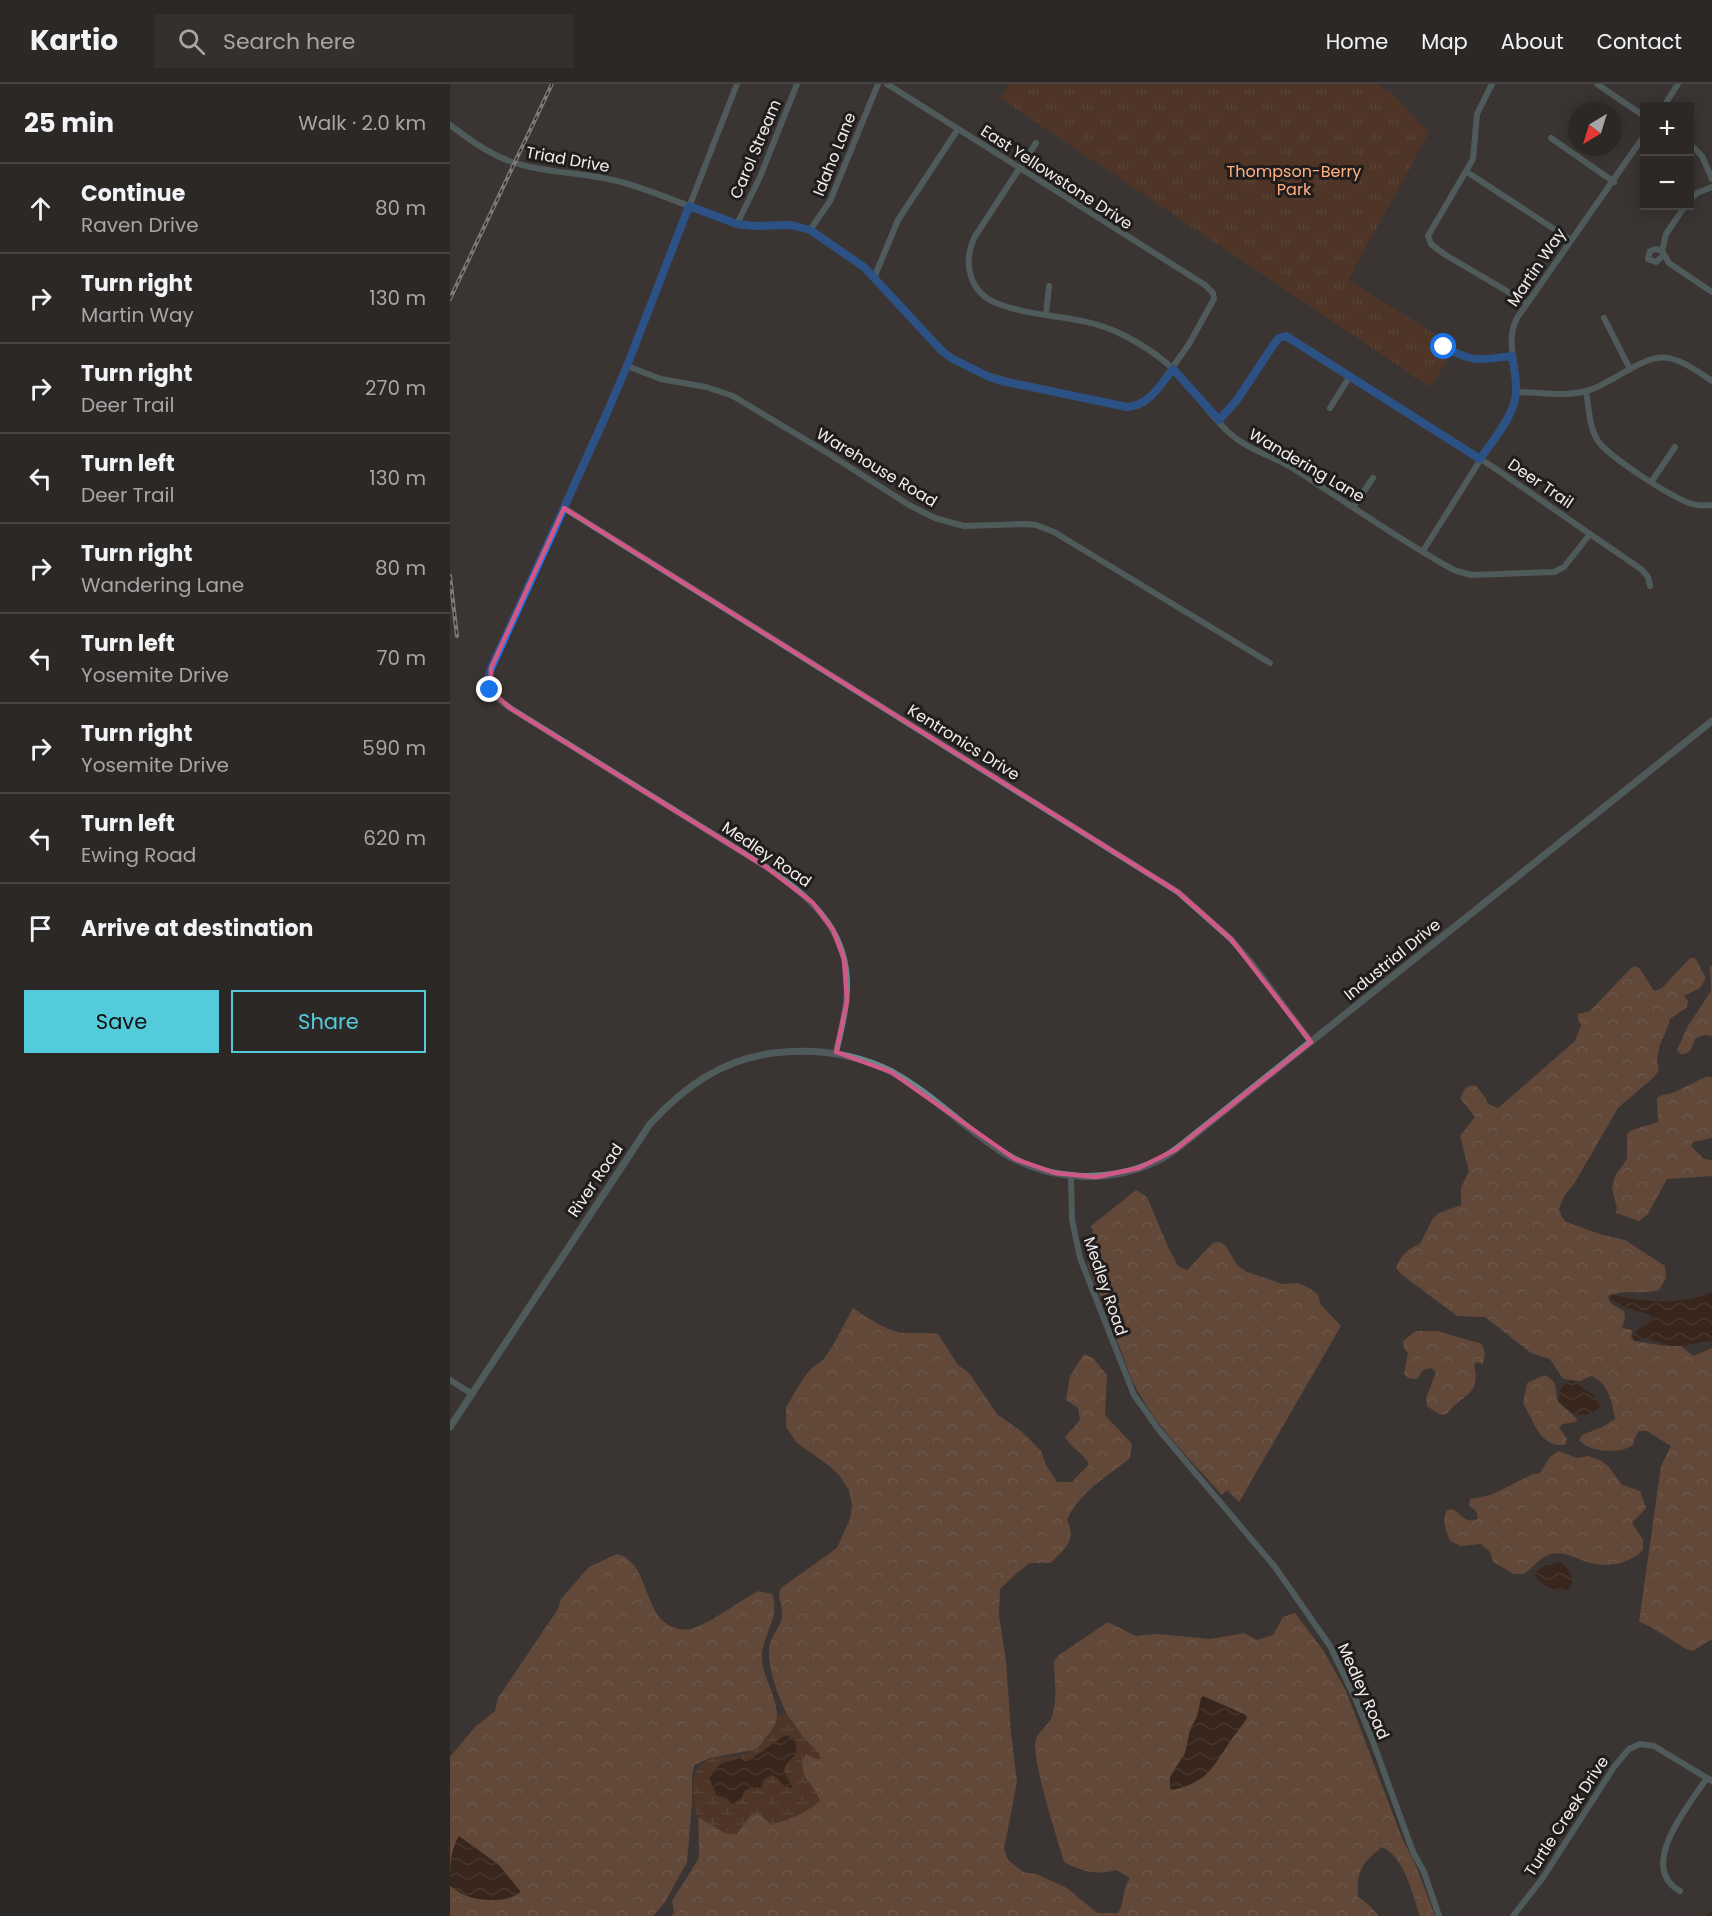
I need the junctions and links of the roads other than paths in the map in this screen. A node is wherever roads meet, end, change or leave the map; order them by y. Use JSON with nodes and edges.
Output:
{"nodes":[{"id":1,"x":737,"y":84,"type":"edge"},
{"id":2,"x":797,"y":84,"type":"edge"},
{"id":3,"x":878,"y":84,"type":"edge"},
{"id":4,"x":887,"y":84,"type":"edge"},
{"id":5,"x":1492,"y":84,"type":"edge"},
{"id":6,"x":1597,"y":84,"type":"edge"},
{"id":7,"x":1678,"y":84,"type":"edge"},
{"id":8,"x":1667,"y":102,"type":"edge"},
{"id":9,"x":1640,"y":113,"type":"edge"},
{"id":10,"x":450,"y":125,"type":"edge"},
{"id":11,"x":958,"y":129,"type":"junction"},
{"id":12,"x":1551,"y":138,"type":"dead end"},
{"id":13,"x":1640,"y":142,"type":"edge"},
{"id":14,"x":1036,"y":144,"type":"dead end"},
{"id":15,"x":1694,"y":149,"type":"edge"},
{"id":16,"x":1019,"y":168,"type":"junction"},
{"id":17,"x":1467,"y":172,"type":"junction"},
{"id":18,"x":1712,"y":179,"type":"edge"},
{"id":19,"x":1614,"y":182,"type":"junction"},
{"id":20,"x":1712,"y":187,"type":"edge"},
{"id":21,"x":1694,"y":196,"type":"edge"},
{"id":22,"x":689,"y":206,"type":"junction"},
{"id":23,"x":1682,"y":210,"type":"edge"},
{"id":24,"x":737,"y":224,"type":"junction"},
{"id":25,"x":810,"y":230,"type":"junction"},
{"id":26,"x":1570,"y":240,"type":"junction"},
{"id":27,"x":874,"y":278,"type":"junction"},
{"id":28,"x":1049,"y":286,"type":"dead end"},
{"id":29,"x":1712,"y":292,"type":"edge"},
{"id":30,"x":1527,"y":303,"type":"junction"},
{"id":31,"x":1046,"y":314,"type":"junction"},
{"id":32,"x":1604,"y":318,"type":"dead end"},
{"id":33,"x":1444,"y":347,"type":"dead end"},
{"id":34,"x":1512,"y":356,"type":"junction"},
{"id":35,"x":627,"y":366,"type":"junction"},
{"id":36,"x":1173,"y":369,"type":"junction"},
{"id":37,"x":1630,"y":369,"type":"junction"},
{"id":38,"x":1350,"y":376,"type":"junction"},
{"id":39,"x":1712,"y":381,"type":"edge"},
{"id":40,"x":1516,"y":392,"type":"junction"},
{"id":41,"x":1586,"y":392,"type":"junction"},
{"id":42,"x":1330,"y":408,"type":"dead end"},
{"id":43,"x":1219,"y":420,"type":"junction"},
{"id":44,"x":1676,"y":447,"type":"dead end"},
{"id":45,"x":1480,"y":459,"type":"junction"},
{"id":46,"x":1373,"y":478,"type":"dead end"},
{"id":47,"x":1652,"y":481,"type":"junction"},
{"id":48,"x":1712,"y":505,"type":"edge"},
{"id":49,"x":1353,"y":507,"type":"junction"},
{"id":50,"x":564,"y":508,"type":"junction"},
{"id":51,"x":1590,"y":534,"type":"junction"},
{"id":52,"x":1423,"y":551,"type":"junction"},
{"id":53,"x":1650,"y":586,"type":"dead end"},
{"id":54,"x":1270,"y":663,"type":"dead end"},
{"id":55,"x":1712,"y":721,"type":"edge"},
{"id":56,"x":1311,"y":1042,"type":"junction"},
{"id":57,"x":836,"y":1052,"type":"junction"},
{"id":58,"x":1071,"y":1175,"type":"junction"},
{"id":59,"x":450,"y":1380,"type":"edge"},
{"id":60,"x":472,"y":1394,"type":"junction"},
{"id":61,"x":450,"y":1427,"type":"edge"},
{"id":62,"x":1710,"y":1780,"type":"edge"},
{"id":63,"x":1680,"y":1891,"type":"dead end"},
{"id":64,"x":1439,"y":1916,"type":"edge"},
{"id":65,"x":1513,"y":1916,"type":"edge"}],
"edges":[{"from":1,"to":22,"type":"street","name":"Medley Road"},
{"from":2,"to":24,"type":"street","name":"Carol Stream"},
{"from":3,"to":25,"type":"street","name":"Idaho Lane"},
{"from":4,"to":11,"type":"street","name":"East Yellowstone Drive"},
{"from":5,"to":17,"type":"street"},
{"from":6,"to":9,"type":"street"},
{"from":7,"to":8,"type":"street"},
{"from":10,"to":22,"type":"street","name":"Triad Drive"},
{"from":11,"to":16,"type":"street","name":"East Yellowstone Drive"},
{"from":11,"to":27,"type":"street"},
{"from":12,"to":19,"type":"street"},
{"from":13,"to":19,"type":"street","name":"Martin Way"},
{"from":14,"to":16,"type":"street","name":"Wandering Lane"},
{"from":15,"to":18,"type":"street"},
{"from":16,"to":31,"type":"street","name":"Wandering Lane"},
{"from":16,"to":36,"type":"street","name":"East Yellowstone Drive"},
{"from":17,"to":26,"type":"street"},
{"from":17,"to":30,"type":"street"},
{"from":19,"to":26,"type":"street","name":"Martin Way"},
{"from":20,"to":21,"type":"street"},
{"from":22,"to":24,"type":"street","name":"Triad Drive"},
{"from":22,"to":35,"type":"street","name":"Medley Road"},
{"from":23,"to":29,"type":"street"},
{"from":24,"to":25,"type":"street","name":"Triad Drive"},
{"from":25,"to":27,"type":"street"},
{"from":26,"to":30,"type":"street","name":"Martin Way"},
{"from":27,"to":36,"type":"street"},
{"from":28,"to":31,"type":"street"},
{"from":30,"to":34,"type":"street","name":"Martin Way"},
{"from":31,"to":36,"type":"street","name":"Wandering Lane"},
{"from":32,"to":37,"type":"street"},
{"from":33,"to":34,"type":"street"},
{"from":34,"to":40,"type":"street","name":"Martin Way"},
{"from":35,"to":50,"type":"street","name":"Medley Road"},
{"from":35,"to":54,"type":"street","name":"Warehouse Road"},
{"from":36,"to":43,"type":"street","name":"Wandering Lane"},
{"from":37,"to":39,"type":"street"},
{"from":37,"to":41,"type":"street"},
{"from":38,"to":42,"type":"street"},
{"from":38,"to":43,"type":"street","name":"Deer Trail"},
{"from":38,"to":45,"type":"street","name":"Deer Trail"},
{"from":40,"to":41,"type":"street"},
{"from":40,"to":45,"type":"street","name":"Martin Way"},
{"from":41,"to":47,"type":"street"},
{"from":43,"to":49,"type":"street","name":"Wandering Lane"},
{"from":44,"to":47,"type":"street"},
{"from":45,"to":51,"type":"street","name":"Deer Trail"},
{"from":45,"to":52,"type":"street","name":"Martin Way"},
{"from":46,"to":49,"type":"street"},
{"from":47,"to":48,"type":"street"},
{"from":49,"to":52,"type":"street","name":"Wandering Lane"},
{"from":50,"to":56,"type":"street","name":"Kentronics Drive"},
{"from":50,"to":57,"type":"street","name":"Medley Road"},
{"from":51,"to":52,"type":"street","name":"Wandering Lane"},
{"from":51,"to":53,"type":"street","name":"Deer Trail"},
{"from":55,"to":56,"type":"street","name":"Industrial Drive"},
{"from":56,"to":58,"type":"street","name":"Industrial Drive"},
{"from":57,"to":58,"type":"street"},
{"from":57,"to":60,"type":"street","name":"River Road"},
{"from":58,"to":64,"type":"street","name":"Medley Road"},
{"from":59,"to":60,"type":"street"},
{"from":60,"to":61,"type":"street","name":"River Road"},
{"from":62,"to":63,"type":"street"},
{"from":62,"to":65,"type":"street","name":"Turtle Creek Drive"}]}
